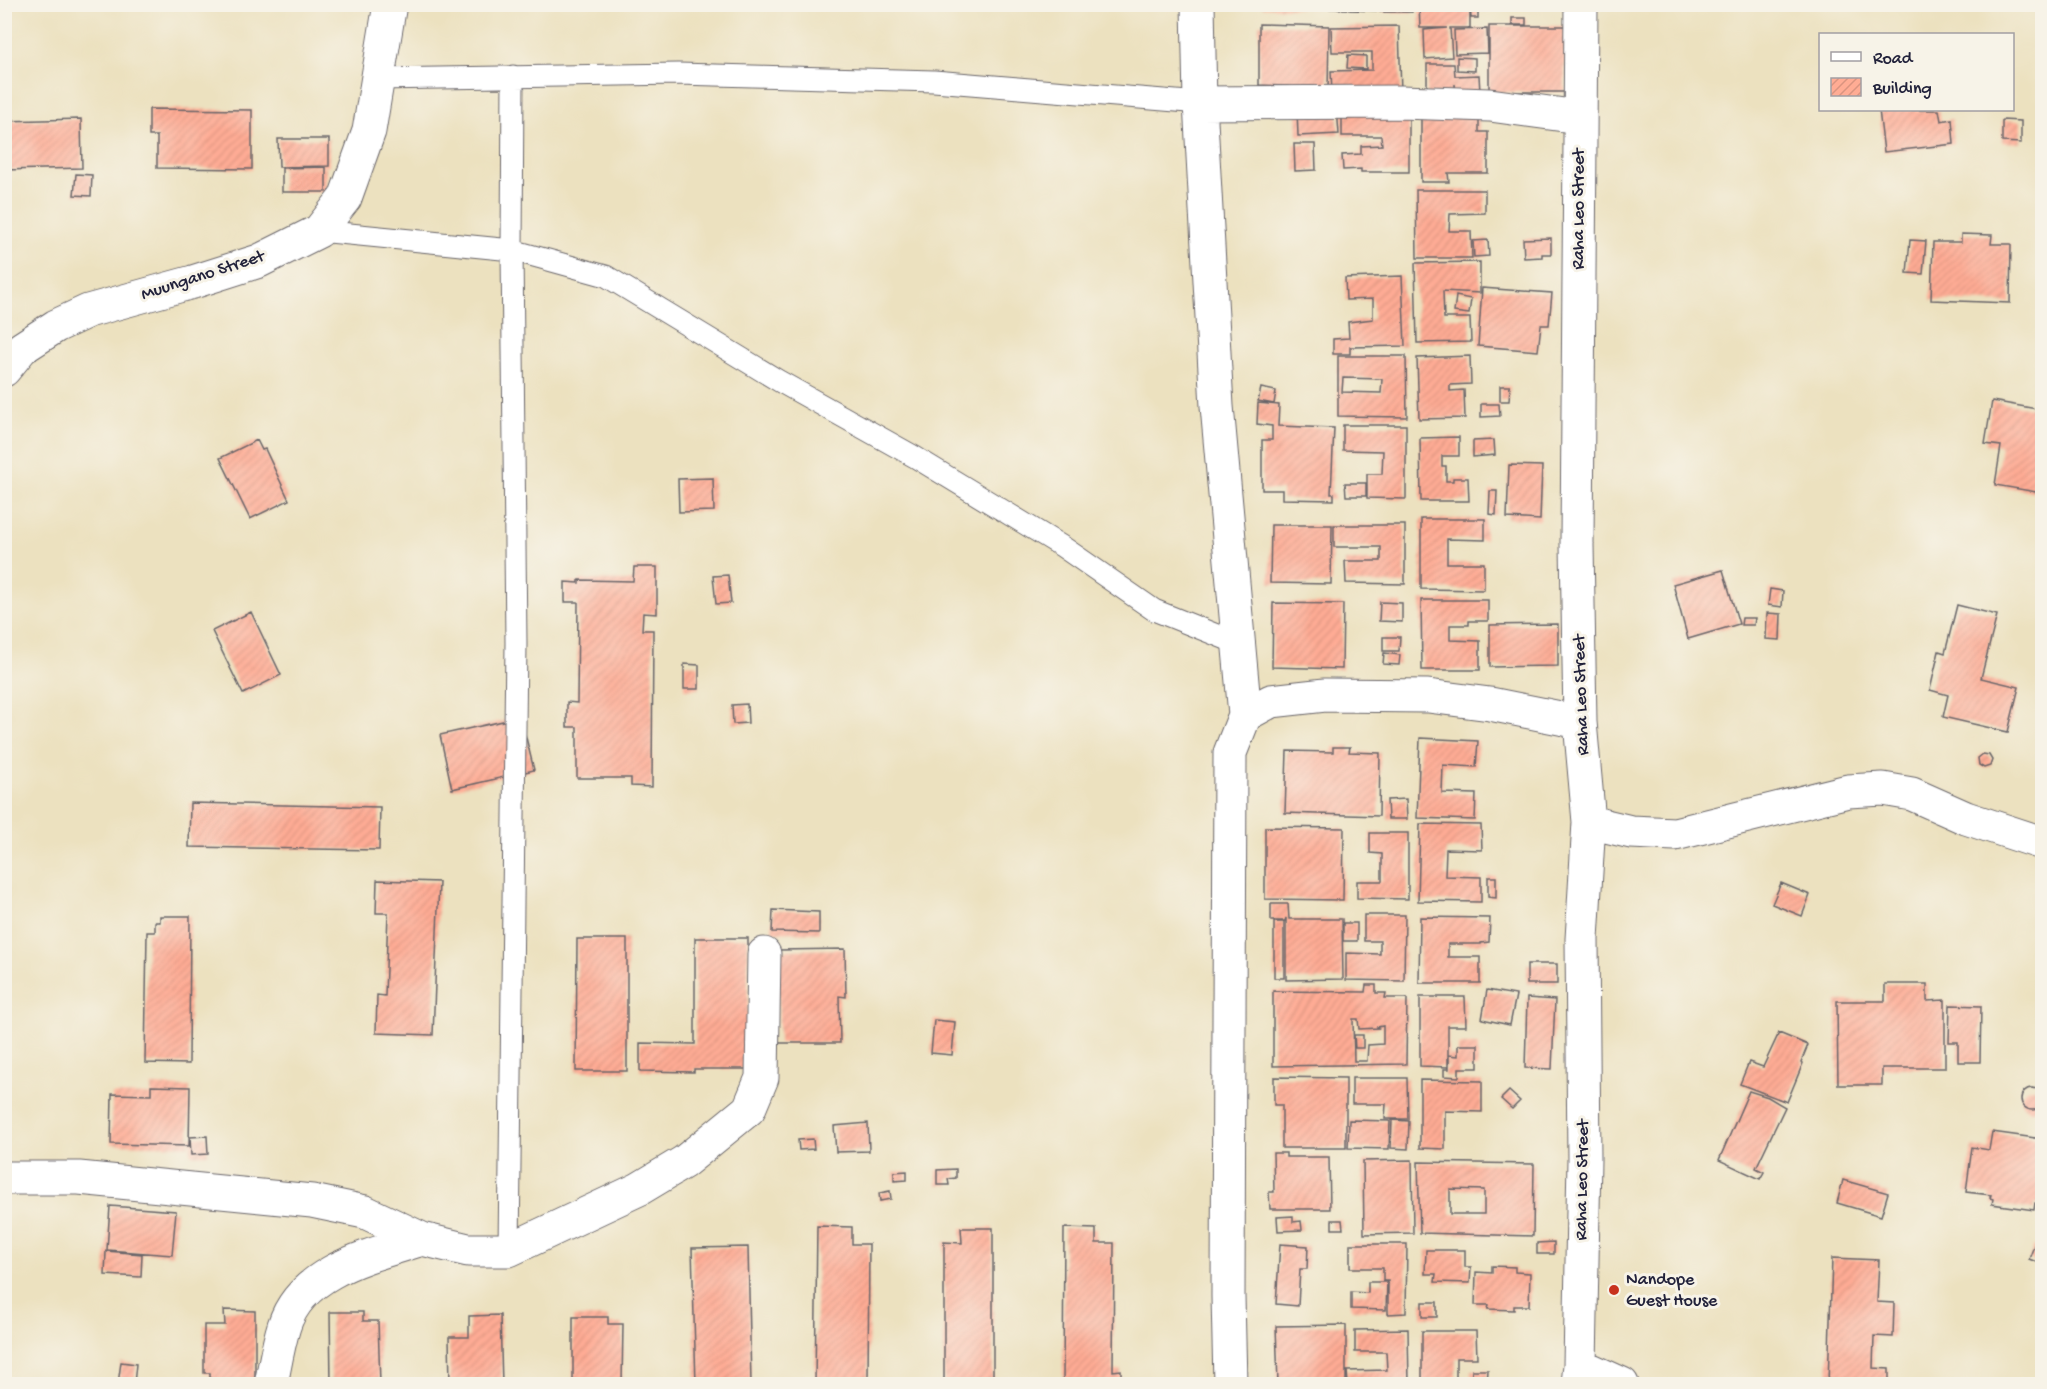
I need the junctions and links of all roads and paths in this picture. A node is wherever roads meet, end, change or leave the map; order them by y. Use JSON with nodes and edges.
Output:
{"nodes":[{"id":1,"x":390,"y":4,"type":"edge"},
{"id":2,"x":1198,"y":4,"type":"edge"},
{"id":3,"x":1581,"y":4,"type":"edge"},
{"id":4,"x":513,"y":76,"type":"junction"},
{"id":5,"x":378,"y":79,"type":"junction"},
{"id":6,"x":1200,"y":103,"type":"junction"},
{"id":7,"x":1579,"y":117,"type":"junction"},
{"id":8,"x":319,"y":231,"type":"junction"},
{"id":9,"x":512,"y":250,"type":"junction"},
{"id":10,"x":5,"y":369,"type":"edge"},
{"id":11,"x":1239,"y":644,"type":"junction"},
{"id":12,"x":1245,"y":715,"type":"junction"},
{"id":13,"x":1580,"y":722,"type":"junction"},
{"id":14,"x":1589,"y":822,"type":"junction"},
{"id":15,"x":2043,"y":843,"type":"edge"},
{"id":16,"x":764,"y":954,"type":"dead end"},
{"id":17,"x":4,"y":1178,"type":"edge"},
{"id":18,"x":422,"y":1239,"type":"junction"},
{"id":19,"x":509,"y":1250,"type":"junction"},
{"id":20,"x":1579,"y":1375,"type":"edge"},
{"id":21,"x":271,"y":1384,"type":"edge"},
{"id":22,"x":1230,"y":1384,"type":"edge"},
{"id":23,"x":1622,"y":1384,"type":"edge"}],
"edges":[{"from":1,"to":5,"type":"street","name":"Muungano Street"},
{"from":2,"to":6,"type":"street"},
{"from":3,"to":7,"type":"street","name":"Raha Leo Street"},
{"from":4,"to":5,"type":"lane"},
{"from":4,"to":6,"type":"lane"},
{"from":4,"to":9,"type":"lane"},
{"from":5,"to":8,"type":"street","name":"Muungano Street"},
{"from":6,"to":7,"type":"street"},
{"from":6,"to":11,"type":"street"},
{"from":7,"to":13,"type":"street","name":"Raha Leo Street"},
{"from":8,"to":9,"type":"lane"},
{"from":8,"to":10,"type":"street","name":"Muungano Street"},
{"from":9,"to":11,"type":"lane"},
{"from":9,"to":19,"type":"lane"},
{"from":11,"to":12,"type":"street"},
{"from":12,"to":13,"type":"street"},
{"from":12,"to":22,"type":"street"},
{"from":13,"to":14,"type":"street","name":"Raha Leo Street"},
{"from":14,"to":15,"type":"street"},
{"from":14,"to":20,"type":"street","name":"Raha Leo Street"},
{"from":16,"to":19,"type":"street"},
{"from":17,"to":18,"type":"street"},
{"from":18,"to":19,"type":"street"},
{"from":18,"to":21,"type":"street"},
{"from":20,"to":23,"type":"street"}]}
